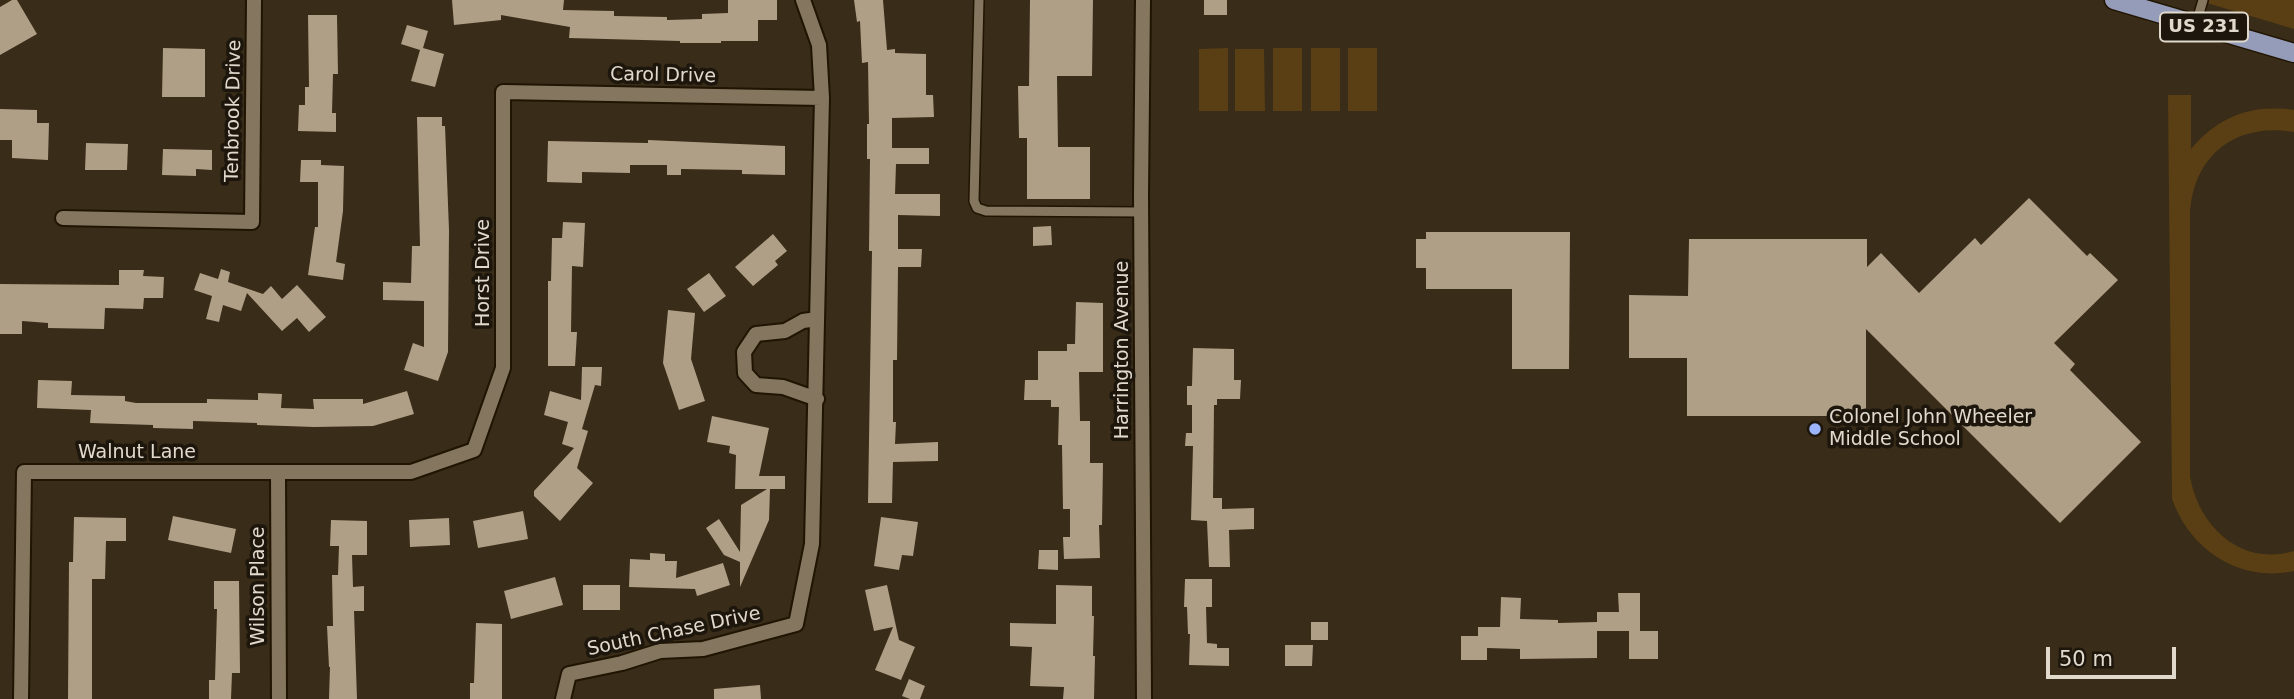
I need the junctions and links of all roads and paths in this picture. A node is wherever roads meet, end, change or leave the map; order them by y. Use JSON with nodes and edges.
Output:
{"nodes":[{"id":1,"x":254,"y":0,"type":"edge"},
{"id":2,"x":803,"y":0,"type":"edge"},
{"id":3,"x":979,"y":0,"type":"edge"},
{"id":4,"x":1143,"y":0,"type":"edge"},
{"id":5,"x":2114,"y":0,"type":"edge"},
{"id":6,"x":2203,"y":0,"type":"edge"},
{"id":7,"x":2196,"y":24,"type":"junction"},
{"id":8,"x":2294,"y":53,"type":"edge"},
{"id":9,"x":503,"y":92,"type":"joint"},
{"id":10,"x":822,"y":98,"type":"junction"},
{"id":11,"x":1141,"y":212,"type":"junction"},
{"id":12,"x":63,"y":218,"type":"dead end"},
{"id":13,"x":817,"y":318,"type":"junction"},
{"id":14,"x":817,"y":399,"type":"junction"},
{"id":15,"x":474,"y":450,"type":"joint"},
{"id":16,"x":278,"y":472,"type":"junction"},
{"id":17,"x":22,"y":699,"type":"edge"},
{"id":18,"x":279,"y":699,"type":"edge"},
{"id":19,"x":563,"y":699,"type":"edge"},
{"id":20,"x":1144,"y":699,"type":"edge"}],
"edges":[{"from":1,"to":12,"type":"street","name":"Tenbrook Drive"},
{"from":2,"to":10,"type":"street","name":"South Chase Drive"},
{"from":3,"to":11,"type":"lane"},
{"from":4,"to":11,"type":"street","name":"Harrington Avenue"},
{"from":5,"to":7,"type":"main road","number":"US 231"},
{"from":6,"to":7,"type":"lane"},
{"from":7,"to":8,"type":"main road","number":"US 231"},
{"from":9,"to":10,"type":"street","name":"Carol Drive"},
{"from":9,"to":15,"type":"street","name":"Horst Drive"},
{"from":10,"to":13,"type":"street","name":"South Chase Drive"},
{"from":11,"to":20,"type":"street","name":"Harrington Avenue"},
{"from":13,"to":14,"type":"street","name":"South Chase Drive"},
{"from":13,"to":14,"type":"street"},
{"from":14,"to":19,"type":"street","name":"South Chase Drive"},
{"from":15,"to":16,"type":"street","name":"Walnut Lane"},
{"from":16,"to":17,"type":"street","name":"Walnut Lane"},
{"from":16,"to":18,"type":"street","name":"Wilson Place"}]}
